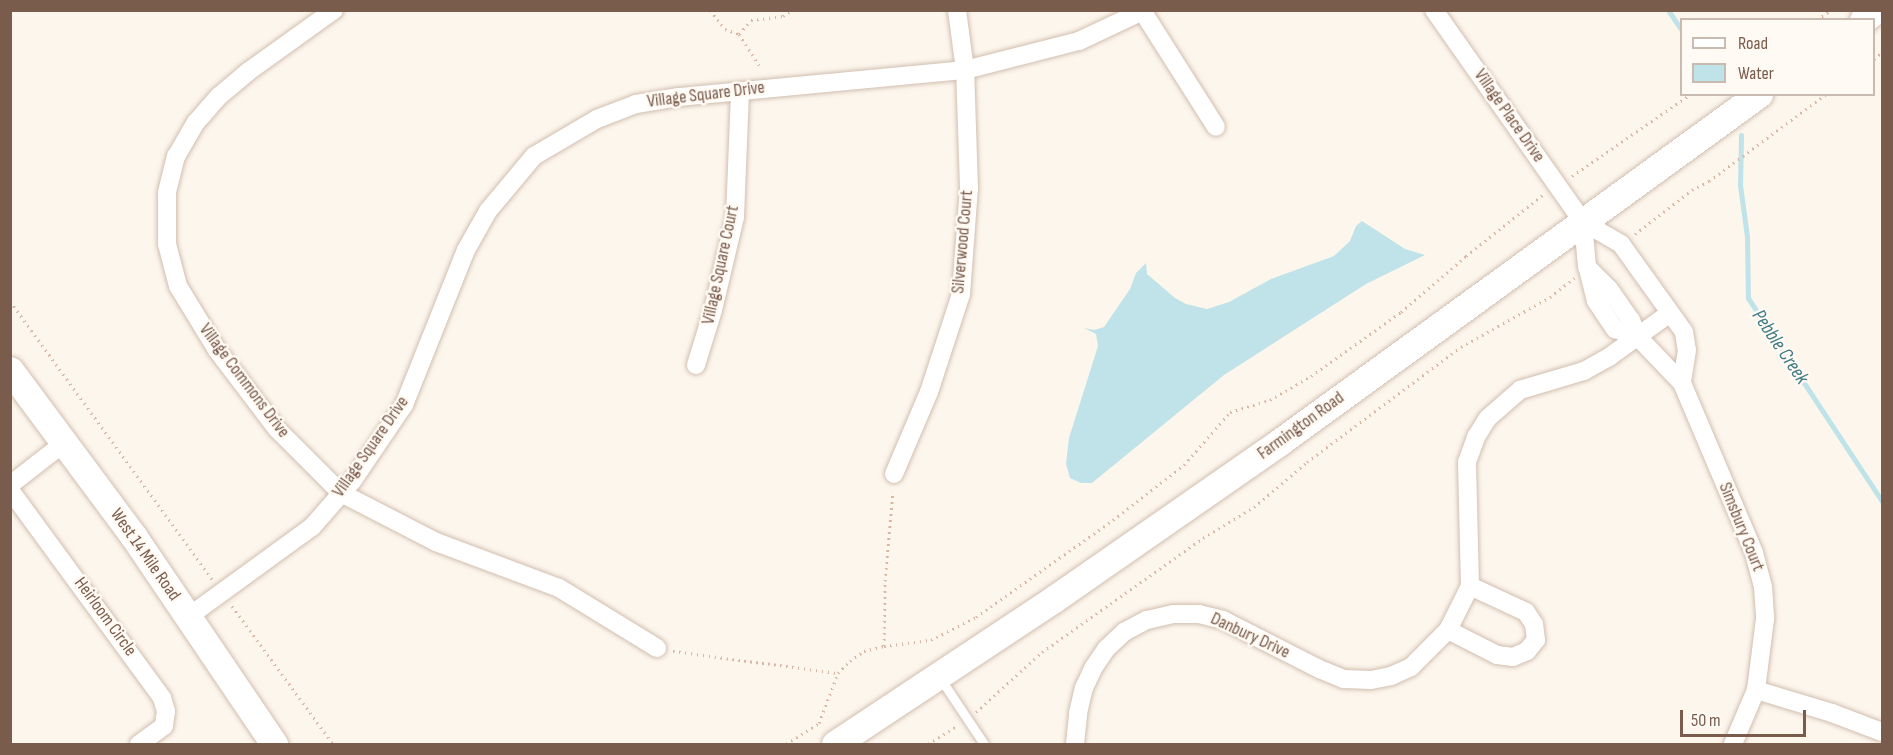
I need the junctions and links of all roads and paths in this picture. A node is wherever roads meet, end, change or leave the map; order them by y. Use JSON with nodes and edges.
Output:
{"nodes":[{"id":1,"x":334,"y":10,"type":"edge"},
{"id":2,"x":710,"y":10,"type":"edge"},
{"id":3,"x":792,"y":10,"type":"edge"},
{"id":4,"x":957,"y":10,"type":"edge"},
{"id":5,"x":1434,"y":10,"type":"edge"},
{"id":6,"x":1144,"y":11,"type":"edge"},
{"id":7,"x":739,"y":34,"type":"junction"},
{"id":8,"x":759,"y":65,"type":"dead end"},
{"id":9,"x":965,"y":70,"type":"junction"},
{"id":10,"x":740,"y":92,"type":"junction"},
{"id":11,"x":1688,"y":96,"type":"edge"},
{"id":12,"x":1756,"y":96,"type":"edge"},
{"id":13,"x":1823,"y":96,"type":"edge"},
{"id":14,"x":1216,"y":127,"type":"dead end"},
{"id":15,"x":1557,"y":185,"type":"junction"},
{"id":16,"x":1583,"y":222,"type":"junction"},
{"id":17,"x":1621,"y":244,"type":"junction"},
{"id":18,"x":1587,"y":267,"type":"junction"},
{"id":19,"x":10,"y":301,"type":"edge"},
{"id":20,"x":1670,"y":313,"type":"junction"},
{"id":21,"x":1637,"y":336,"type":"junction"},
{"id":22,"x":696,"y":365,"type":"dead end"},
{"id":23,"x":10,"y":370,"type":"edge"},
{"id":24,"x":1682,"y":383,"type":"junction"},
{"id":25,"x":64,"y":443,"type":"junction"},
{"id":26,"x":894,"y":474,"type":"joint"},
{"id":27,"x":10,"y":485,"type":"edge"},
{"id":28,"x":10,"y":490,"type":"edge"},
{"id":29,"x":341,"y":494,"type":"junction"},
{"id":30,"x":1470,"y":586,"type":"junction"},
{"id":31,"x":222,"y":592,"type":"junction"},
{"id":32,"x":188,"y":617,"type":"junction"},
{"id":33,"x":1448,"y":630,"type":"junction"},
{"id":34,"x":884,"y":646,"type":"junction"},
{"id":35,"x":657,"y":648,"type":"joint"},
{"id":36,"x":838,"y":673,"type":"junction"},
{"id":37,"x":939,"y":676,"type":"junction"},
{"id":38,"x":1756,"y":690,"type":"junction"},
{"id":39,"x":967,"y":720,"type":"junction"},
{"id":40,"x":1882,"y":732,"type":"edge"},
{"id":41,"x":139,"y":744,"type":"edge"},
{"id":42,"x":274,"y":744,"type":"edge"},
{"id":43,"x":333,"y":744,"type":"edge"},
{"id":44,"x":786,"y":744,"type":"edge"},
{"id":45,"x":836,"y":744,"type":"edge"},
{"id":46,"x":928,"y":744,"type":"edge"},
{"id":47,"x":984,"y":744,"type":"edge"},
{"id":48,"x":1075,"y":744,"type":"edge"},
{"id":49,"x":1733,"y":744,"type":"edge"}],
"edges":[{"from":1,"to":29,"type":"street","name":"Village Commons Drive"},
{"from":2,"to":7,"type":"path"},
{"from":3,"to":7,"type":"path"},
{"from":4,"to":9,"type":"street","name":"Silverwood Court"},
{"from":5,"to":15,"type":"street","name":"Village Place Drive"},
{"from":6,"to":9,"type":"street","name":"Village Square Drive"},
{"from":6,"to":14,"type":"street"},
{"from":7,"to":8,"type":"path"},
{"from":9,"to":10,"type":"street","name":"Village Square Drive"},
{"from":9,"to":26,"type":"street","name":"Silverwood Court"},
{"from":10,"to":22,"type":"street","name":"Village Square Court"},
{"from":10,"to":29,"type":"street","name":"Village Square Drive"},
{"from":11,"to":15,"type":"path"},
{"from":12,"to":16,"type":"street","name":"Farmington Road"},
{"from":13,"to":17,"type":"path"},
{"from":15,"to":16,"type":"street","name":"Village Place Drive"},
{"from":15,"to":34,"type":"path"},
{"from":16,"to":17,"type":"street"},
{"from":16,"to":18,"type":"street","name":"Simsbury Court"},
{"from":16,"to":37,"type":"street","name":"Farmington Road"},
{"from":17,"to":20,"type":"street"},
{"from":18,"to":21,"type":"street","name":"Simsbury Court"},
{"from":18,"to":39,"type":"path"},
{"from":19,"to":31,"type":"path"},
{"from":20,"to":21,"type":"street","name":"Danbury Drive"},
{"from":20,"to":24,"type":"street"},
{"from":21,"to":24,"type":"street","name":"Simsbury Court"},
{"from":21,"to":30,"type":"street","name":"Danbury Drive"},
{"from":23,"to":25,"type":"street","name":"West 14 Mile Road"},
{"from":24,"to":38,"type":"street","name":"Simsbury Court"},
{"from":25,"to":27,"type":"street"},
{"from":25,"to":32,"type":"street","name":"West 14 Mile Road"},
{"from":26,"to":34,"type":"path"},
{"from":28,"to":41,"type":"street","name":"Heirloom Circle"},
{"from":29,"to":31,"type":"street","name":"Village Square Drive"},
{"from":29,"to":35,"type":"street","name":"Village Commons Drive"},
{"from":30,"to":33,"type":"street","name":"Danbury Drive"},
{"from":30,"to":33,"type":"street"},
{"from":31,"to":32,"type":"street","name":"Village Square Drive"},
{"from":31,"to":43,"type":"path"},
{"from":32,"to":42,"type":"street","name":"West 14 Mile Road"},
{"from":33,"to":48,"type":"street","name":"Danbury Drive"},
{"from":34,"to":36,"type":"path"},
{"from":35,"to":36,"type":"path"},
{"from":36,"to":44,"type":"path"},
{"from":37,"to":39,"type":"lane"},
{"from":37,"to":45,"type":"street","name":"Farmington Road"},
{"from":38,"to":40,"type":"street"},
{"from":38,"to":49,"type":"street","name":"Simsbury Court"},
{"from":39,"to":46,"type":"path"},
{"from":39,"to":47,"type":"lane"}]}
